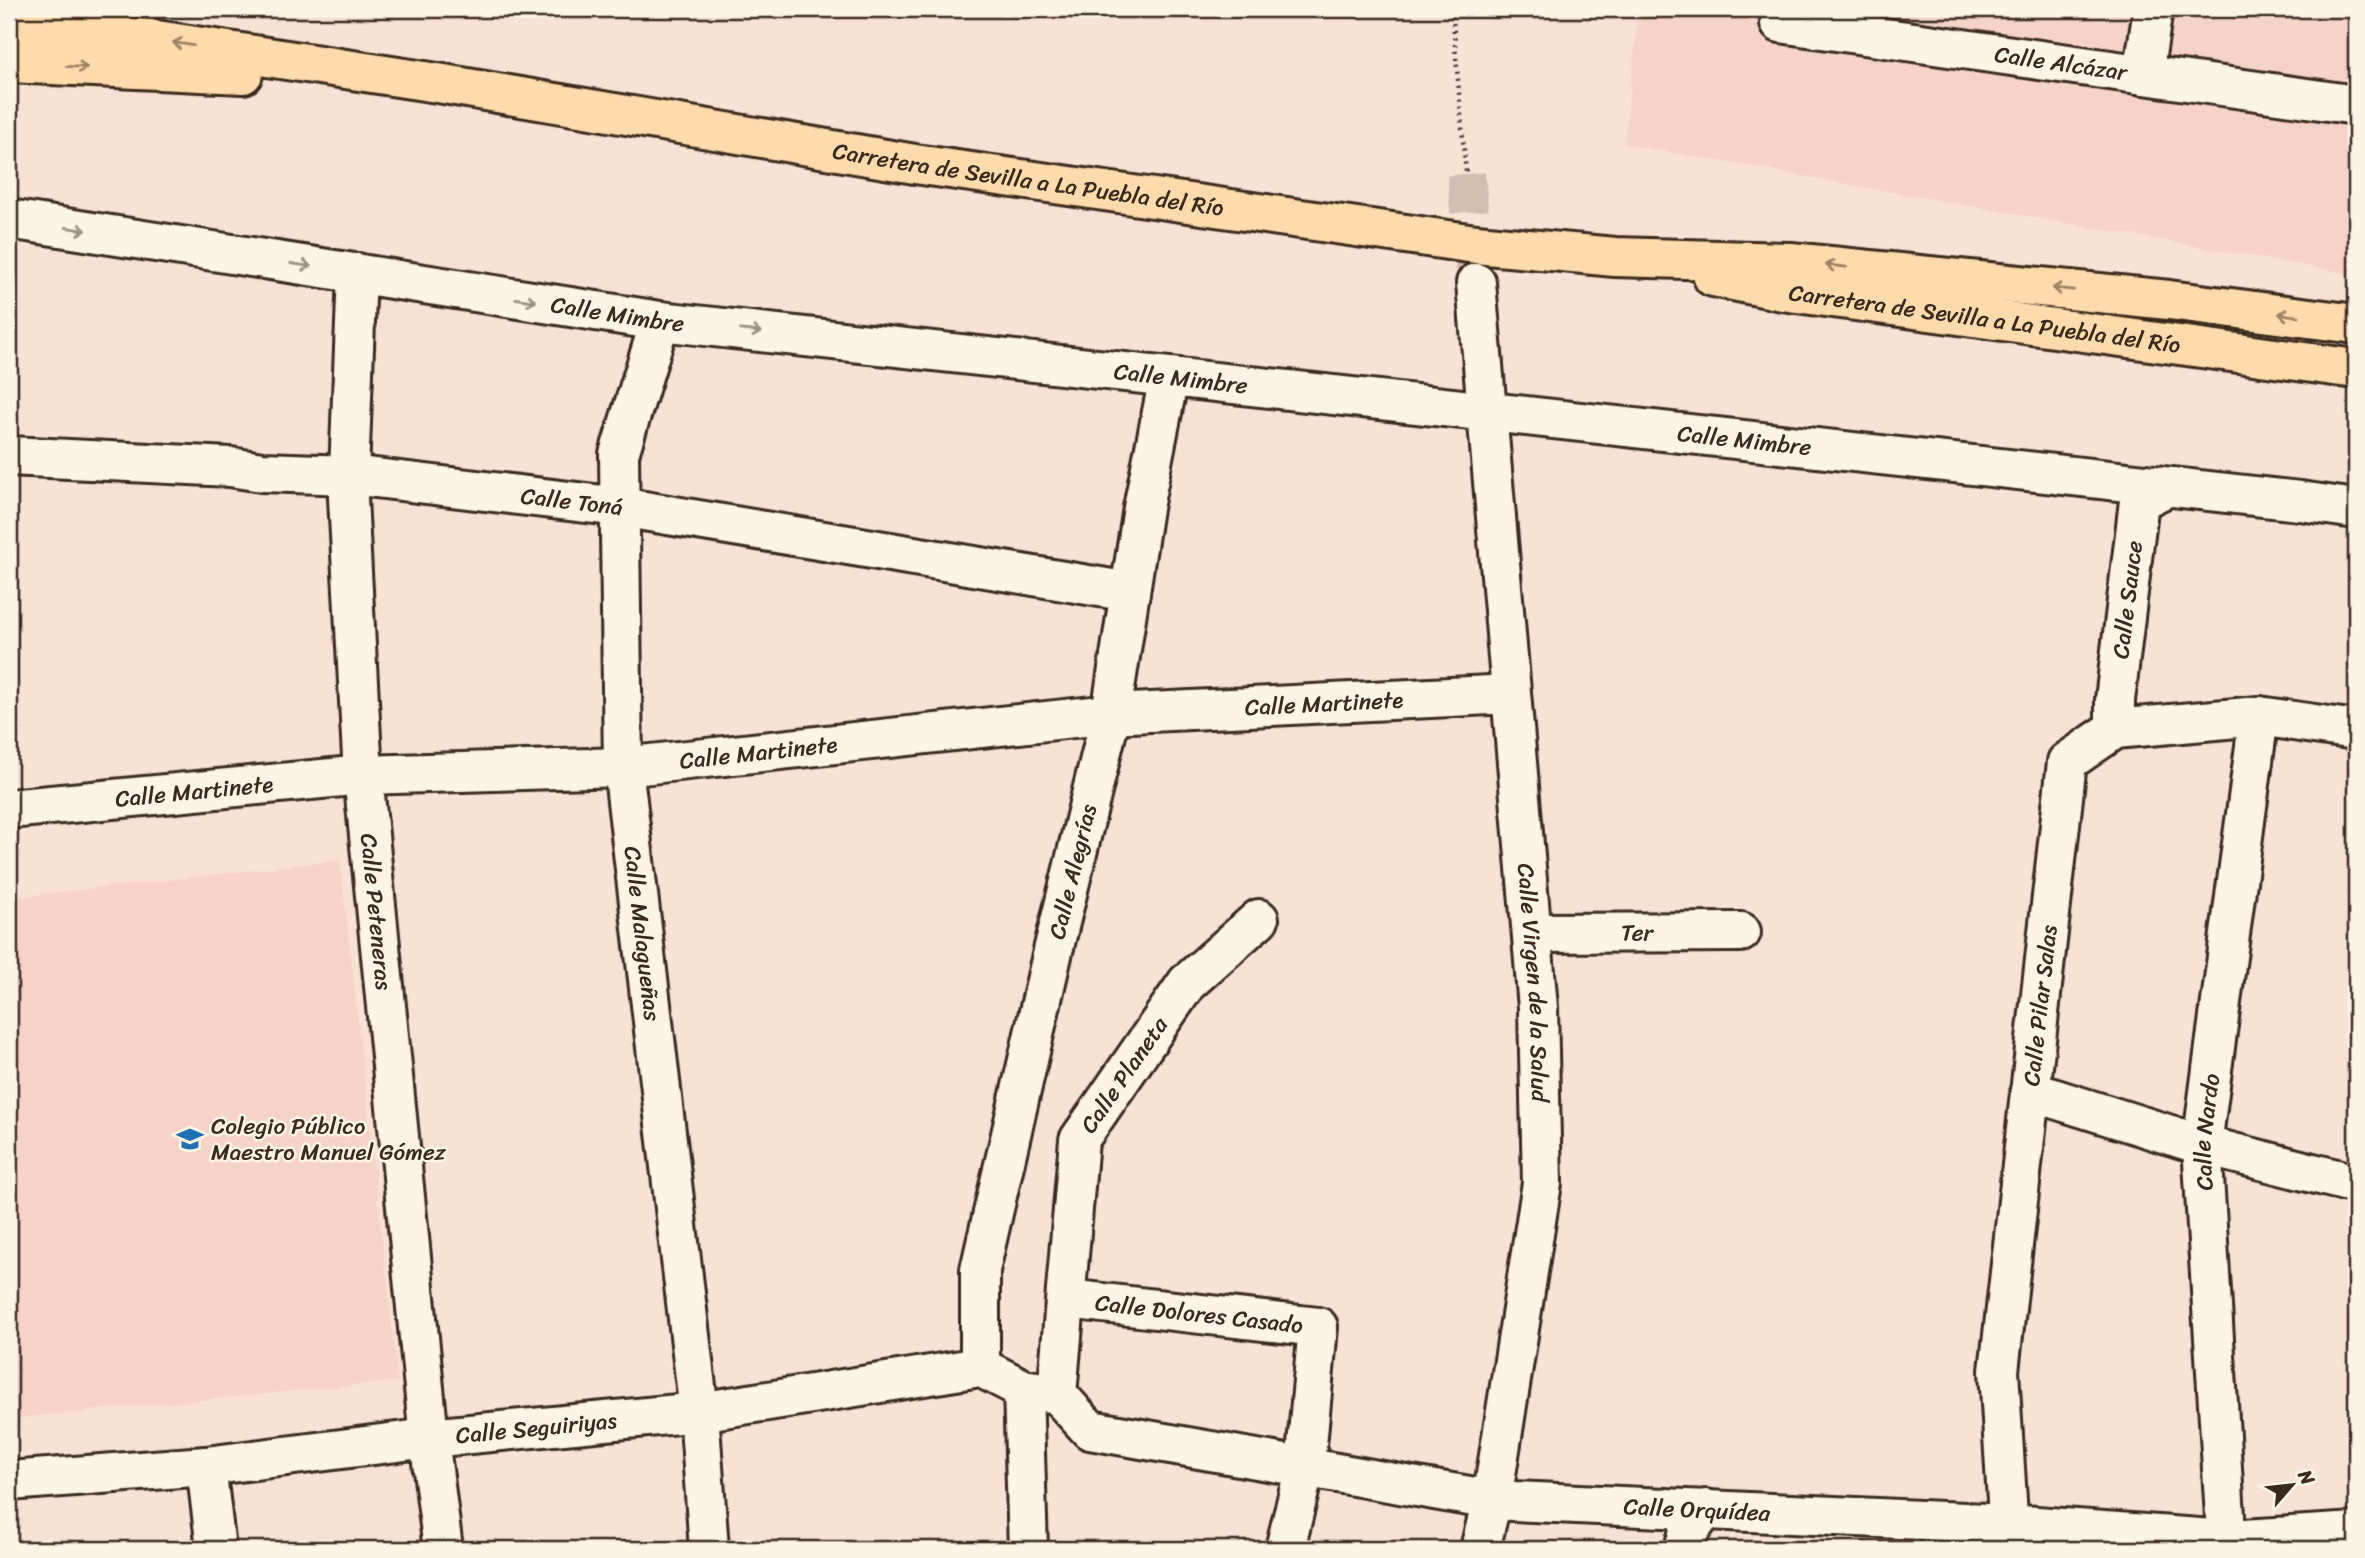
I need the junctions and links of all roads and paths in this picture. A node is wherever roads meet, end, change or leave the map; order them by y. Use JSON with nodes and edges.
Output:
{"nodes":[{"id":1,"x":1452,"y":9,"type":"edge"},
{"id":2,"x":1782,"y":9,"type":"edge"},
{"id":3,"x":2153,"y":9,"type":"edge"},
{"id":4,"x":9,"y":28,"type":"edge"},
{"id":5,"x":9,"y":63,"type":"edge"},
{"id":6,"x":2143,"y":75,"type":"junction"},
{"id":7,"x":444,"y":84,"type":"junction"},
{"id":8,"x":2356,"y":105,"type":"edge"},
{"id":9,"x":1466,"y":174,"type":"tunnel mouth"},
{"id":10,"x":9,"y":219,"type":"edge"},
{"id":11,"x":1615,"y":257,"type":"junction"},
{"id":12,"x":357,"y":273,"type":"junction"},
{"id":13,"x":1476,"y":283,"type":"tunnel mouth"},
{"id":14,"x":660,"y":321,"type":"junction"},
{"id":15,"x":2356,"y":324,"type":"edge"},
{"id":16,"x":2356,"y":349,"type":"edge"},
{"id":17,"x":2221,"y":351,"type":"junction"},
{"id":18,"x":2356,"y":369,"type":"edge"},
{"id":19,"x":1169,"y":377,"type":"junction"},
{"id":20,"x":1487,"y":412,"type":"junction"},
{"id":21,"x":9,"y":456,"type":"edge"},
{"id":22,"x":350,"y":475,"type":"junction"},
{"id":23,"x":2166,"y":487,"type":"junction"},
{"id":24,"x":620,"y":507,"type":"junction"},
{"id":25,"x":2356,"y":509,"type":"edge"},
{"id":26,"x":1130,"y":592,"type":"junction"},
{"id":27,"x":1510,"y":694,"type":"junction"},
{"id":28,"x":1111,"y":715,"type":"junction"},
{"id":29,"x":2259,"y":716,"type":"junction"},
{"id":30,"x":2115,"y":729,"type":"junction"},
{"id":31,"x":2356,"y":730,"type":"edge"},
{"id":32,"x":623,"y":767,"type":"junction"},
{"id":33,"x":363,"y":775,"type":"junction"},
{"id":34,"x":9,"y":808,"type":"edge"},
{"id":35,"x":1259,"y":919,"type":"dead end"},
{"id":36,"x":1741,"y":932,"type":"dead end"},
{"id":37,"x":1532,"y":933,"type":"junction"},
{"id":38,"x":2030,"y":1091,"type":"junction"},
{"id":39,"x":2202,"y":1145,"type":"junction"},
{"id":40,"x":2356,"y":1184,"type":"edge"},
{"id":41,"x":1067,"y":1299,"type":"junction"},
{"id":42,"x":980,"y":1367,"type":"junction"},
{"id":43,"x":1040,"y":1391,"type":"junction"},
{"id":44,"x":699,"y":1412,"type":"junction"},
{"id":45,"x":429,"y":1438,"type":"junction"},
{"id":46,"x":206,"y":1466,"type":"junction"},
{"id":47,"x":1305,"y":1467,"type":"junction"},
{"id":48,"x":9,"y":1481,"type":"edge"},
{"id":49,"x":1492,"y":1500,"type":"junction"},
{"id":50,"x":1706,"y":1509,"type":"junction"},
{"id":51,"x":2356,"y":1532,"type":"edge"},
{"id":52,"x":2009,"y":1537,"type":"edge"},
{"id":53,"x":2226,"y":1545,"type":"edge"},
{"id":54,"x":216,"y":1549,"type":"edge"},
{"id":55,"x":443,"y":1549,"type":"edge"},
{"id":56,"x":709,"y":1549,"type":"edge"},
{"id":57,"x":1028,"y":1549,"type":"edge"},
{"id":58,"x":1285,"y":1549,"type":"edge"},
{"id":59,"x":1480,"y":1549,"type":"edge"},
{"id":60,"x":1684,"y":1549,"type":"edge"}],
"edges":[{"from":1,"to":9,"type":"path"},
{"from":2,"to":6,"type":"street","name":"Calle Alcázar"},
{"from":3,"to":6,"type":"street"},
{"from":7,"to":4,"type":"main road","one_way":true},
{"from":5,"to":7,"type":"main road","one_way":true},
{"from":6,"to":8,"type":"street","name":"Calle Alcázar"},
{"from":7,"to":11,"type":"main road","name":"Carretera de Sevilla a La Puebla del Río"},
{"from":10,"to":12,"type":"street","name":"Calle Mimbre","one_way":true},
{"from":15,"to":11,"type":"main road","name":"Carretera de Sevilla a La Puebla del Río","one_way":true},
{"from":11,"to":17,"type":"main road","name":"Carretera de Sevilla a La Puebla del Río"},
{"from":12,"to":14,"type":"street","name":"Calle Mimbre","one_way":true},
{"from":12,"to":22,"type":"street","name":"Calle Peteneras"},
{"from":13,"to":20,"type":"street","name":"Calle Virgen de la Salud"},
{"from":14,"to":19,"type":"street","name":"Calle Mimbre","one_way":true},
{"from":14,"to":24,"type":"street","name":"Calle Malagueñas"},
{"from":16,"to":17,"type":"main road"},
{"from":17,"to":18,"type":"main road","name":"Carretera de Sevilla a La Puebla del Río"},
{"from":19,"to":20,"type":"street","name":"Calle Mimbre"},
{"from":19,"to":26,"type":"street","name":"Calle Alegrías"},
{"from":20,"to":23,"type":"street","name":"Calle Mimbre"},
{"from":20,"to":27,"type":"street","name":"Calle Virgen de la Salud"},
{"from":21,"to":22,"type":"street","name":"Calle Toná"},
{"from":22,"to":24,"type":"street","name":"Calle Toná"},
{"from":22,"to":33,"type":"street","name":"Calle Peteneras"},
{"from":23,"to":25,"type":"street","name":"Calle Mimbre"},
{"from":23,"to":30,"type":"street","name":"Calle Sauce"},
{"from":24,"to":26,"type":"street","name":"Calle Toná"},
{"from":24,"to":32,"type":"street","name":"Calle Malagueñas"},
{"from":26,"to":28,"type":"street","name":"Calle Alegrías"},
{"from":27,"to":28,"type":"street","name":"Calle Martinete"},
{"from":27,"to":37,"type":"street","name":"Calle Virgen de la Salud"},
{"from":28,"to":32,"type":"street","name":"Calle Martinete"},
{"from":28,"to":42,"type":"street","name":"Calle Alegrías"},
{"from":29,"to":30,"type":"street","name":"Calle Pilar Salas"},
{"from":29,"to":31,"type":"street","name":"Calle Pilar Salas"},
{"from":29,"to":39,"type":"street","name":"Calle Nardo"},
{"from":30,"to":38,"type":"street","name":"Calle Pilar Salas"},
{"from":32,"to":33,"type":"street","name":"Calle Martinete"},
{"from":32,"to":44,"type":"street","name":"Calle Malagueñas"},
{"from":33,"to":34,"type":"street","name":"Calle Martinete"},
{"from":33,"to":45,"type":"street","name":"Calle Peteneras"},
{"from":35,"to":41,"type":"street","name":"Calle Planeta"},
{"from":36,"to":37,"type":"street","name":"Ter"},
{"from":37,"to":49,"type":"street","name":"Calle Virgen de la Salud"},
{"from":38,"to":39,"type":"street"},
{"from":38,"to":52,"type":"street","name":"Calle Pilar Salas"},
{"from":39,"to":40,"type":"street"},
{"from":39,"to":53,"type":"street","name":"Calle Nardo"},
{"from":41,"to":43,"type":"street","name":"Calle Planeta"},
{"from":41,"to":47,"type":"street","name":"Calle Dolores Casado"},
{"from":42,"to":43,"type":"street"},
{"from":42,"to":44,"type":"street","name":"Calle Seguiriyas"},
{"from":43,"to":47,"type":"street","name":"Calle Orquídea"},
{"from":43,"to":57,"type":"street","name":"Calle Planeta"},
{"from":44,"to":45,"type":"street","name":"Calle Seguiriyas"},
{"from":44,"to":56,"type":"street","name":"Calle Malagueñas"},
{"from":45,"to":46,"type":"street","name":"Calle Seguiriyas"},
{"from":45,"to":55,"type":"street","name":"Calle Peteneras"},
{"from":46,"to":48,"type":"street","name":"Calle Seguiriyas"},
{"from":46,"to":54,"type":"street"},
{"from":47,"to":49,"type":"street","name":"Calle Orquídea"},
{"from":47,"to":58,"type":"street","name":"Calle Dolores Casado"},
{"from":49,"to":50,"type":"street","name":"Calle Orquídea"},
{"from":49,"to":59,"type":"street","name":"Calle Virgen de la Salud"},
{"from":50,"to":52,"type":"street","name":"Calle Orquídea"},
{"from":50,"to":60,"type":"street"},
{"from":51,"to":53,"type":"street","name":"Calle Orquídea"},
{"from":52,"to":53,"type":"street","name":"Calle Orquídea"}]}
